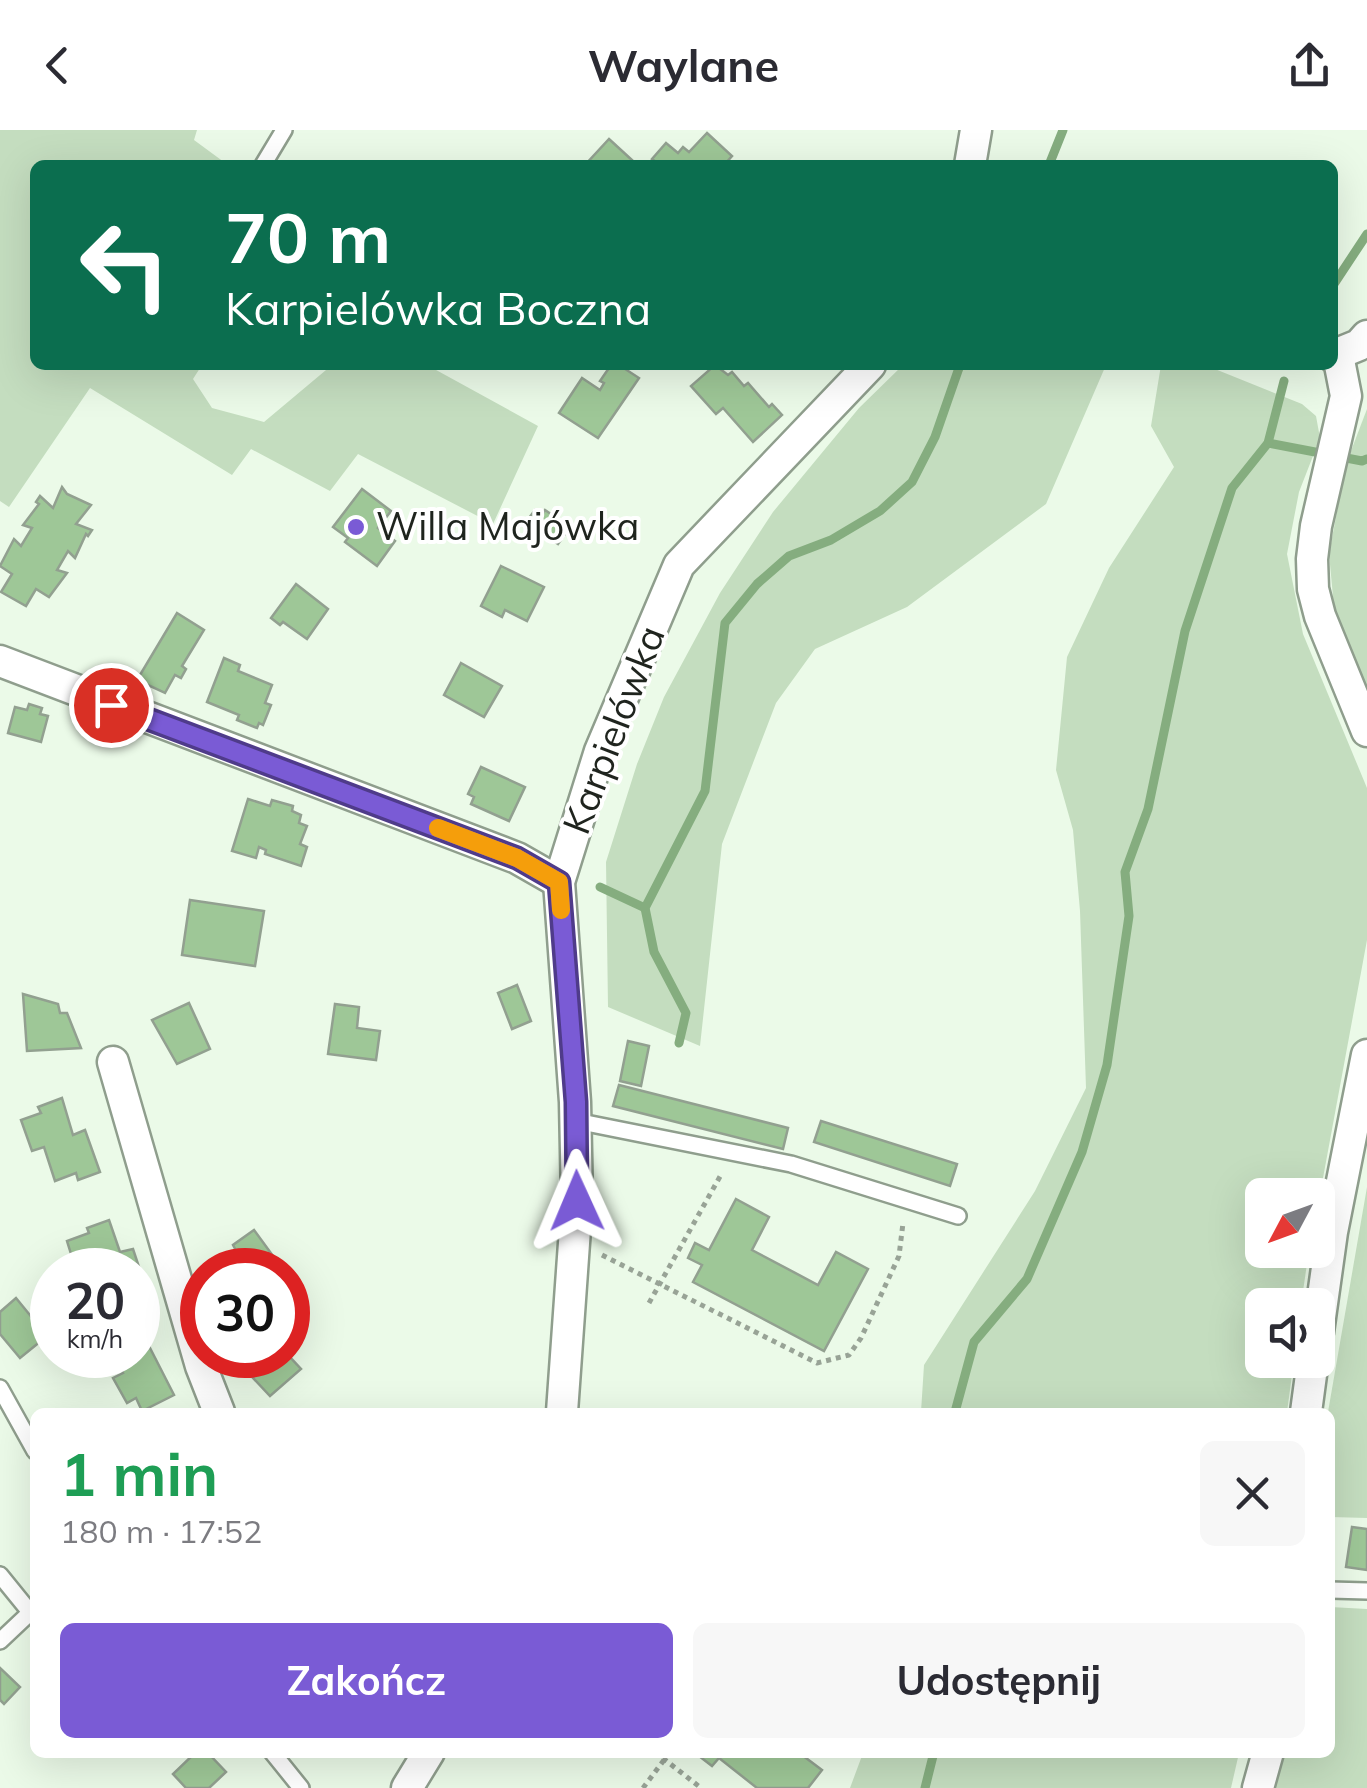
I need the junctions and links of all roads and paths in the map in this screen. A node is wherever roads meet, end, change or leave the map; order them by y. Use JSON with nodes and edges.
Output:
{"nodes":[{"id":1,"x":284,"y":130,"type":"edge"},
{"id":2,"x":976,"y":130,"type":"edge"},
{"id":3,"x":266,"y":160,"type":"edge"},
{"id":4,"x":971,"y":160,"type":"edge"},
{"id":5,"x":1367,"y":336,"type":"edge"},
{"id":6,"x":1338,"y":355,"type":"edge"},
{"id":7,"x":1338,"y":367,"type":"edge"},
{"id":8,"x":865,"y":370,"type":"edge"},
{"id":9,"x":0,"y":661,"type":"edge"},
{"id":10,"x":1367,"y":732,"type":"edge"},
{"id":11,"x":559,"y":882,"type":"junction"},
{"id":12,"x":113,"y":1062,"type":"dead end"},
{"id":13,"x":1366,"y":1068,"type":"edge"},
{"id":14,"x":576,"y":1121,"type":"junction"},
{"id":15,"x":733,"y":1152,"type":"junction"},
{"id":16,"x":906,"y":1200,"type":"junction"},
{"id":17,"x":958,"y":1216,"type":"dead end"},
{"id":18,"x":575,"y":1242,"type":"junction"},
{"id":19,"x":660,"y":1284,"type":"junction"},
{"id":20,"x":1324,"y":1288,"type":"edge"},
{"id":21,"x":649,"y":1303,"type":"dead end"},
{"id":22,"x":1311,"y":1378,"type":"edge"},
{"id":23,"x":0,"y":1388,"type":"edge"},
{"id":24,"x":217,"y":1408,"type":"edge"},
{"id":25,"x":562,"y":1408,"type":"edge"},
{"id":26,"x":1307,"y":1408,"type":"edge"},
{"id":27,"x":30,"y":1442,"type":"edge"},
{"id":28,"x":0,"y":1575,"type":"edge"},
{"id":29,"x":1335,"y":1590,"type":"edge"},
{"id":30,"x":1367,"y":1592,"type":"edge"},
{"id":31,"x":30,"y":1607,"type":"edge"},
{"id":32,"x":30,"y":1613,"type":"edge"},
{"id":33,"x":0,"y":1641,"type":"edge"},
{"id":34,"x":277,"y":1758,"type":"edge"},
{"id":35,"x":425,"y":1758,"type":"edge"},
{"id":36,"x":662,"y":1758,"type":"edge"},
{"id":37,"x":1266,"y":1758,"type":"edge"},
{"id":38,"x":664,"y":1760,"type":"junction"},
{"id":39,"x":302,"y":1788,"type":"edge"},
{"id":40,"x":407,"y":1788,"type":"edge"},
{"id":41,"x":643,"y":1788,"type":"edge"},
{"id":42,"x":702,"y":1788,"type":"edge"},
{"id":43,"x":1258,"y":1788,"type":"edge"}],
"edges":[{"from":1,"to":3,"type":"lane"},
{"from":2,"to":4,"type":"street"},
{"from":5,"to":6,"type":"street"},
{"from":7,"to":10,"type":"street"},
{"from":8,"to":11,"type":"street","name":"Karpielówka"},
{"from":9,"to":11,"type":"street"},
{"from":11,"to":14,"type":"street","name":"Karpielówka"},
{"from":12,"to":24,"type":"street"},
{"from":13,"to":20,"type":"street"},
{"from":14,"to":15,"type":"lane"},
{"from":14,"to":18,"type":"street","name":"Karpielówka"},
{"from":15,"to":16,"type":"lane"},
{"from":15,"to":19,"type":"path"},
{"from":16,"to":17,"type":"lane"},
{"from":16,"to":19,"type":"path"},
{"from":18,"to":19,"type":"path"},
{"from":18,"to":25,"type":"street","name":"Karpielówka"},
{"from":19,"to":21,"type":"path"},
{"from":22,"to":26,"type":"street"},
{"from":23,"to":27,"type":"lane"},
{"from":28,"to":31,"type":"lane"},
{"from":29,"to":30,"type":"lane"},
{"from":32,"to":33,"type":"lane"},
{"from":34,"to":39,"type":"lane"},
{"from":35,"to":40,"type":"street"},
{"from":36,"to":38,"type":"path"},
{"from":37,"to":43,"type":"street"},
{"from":38,"to":41,"type":"path"},
{"from":38,"to":42,"type":"path"}]}
